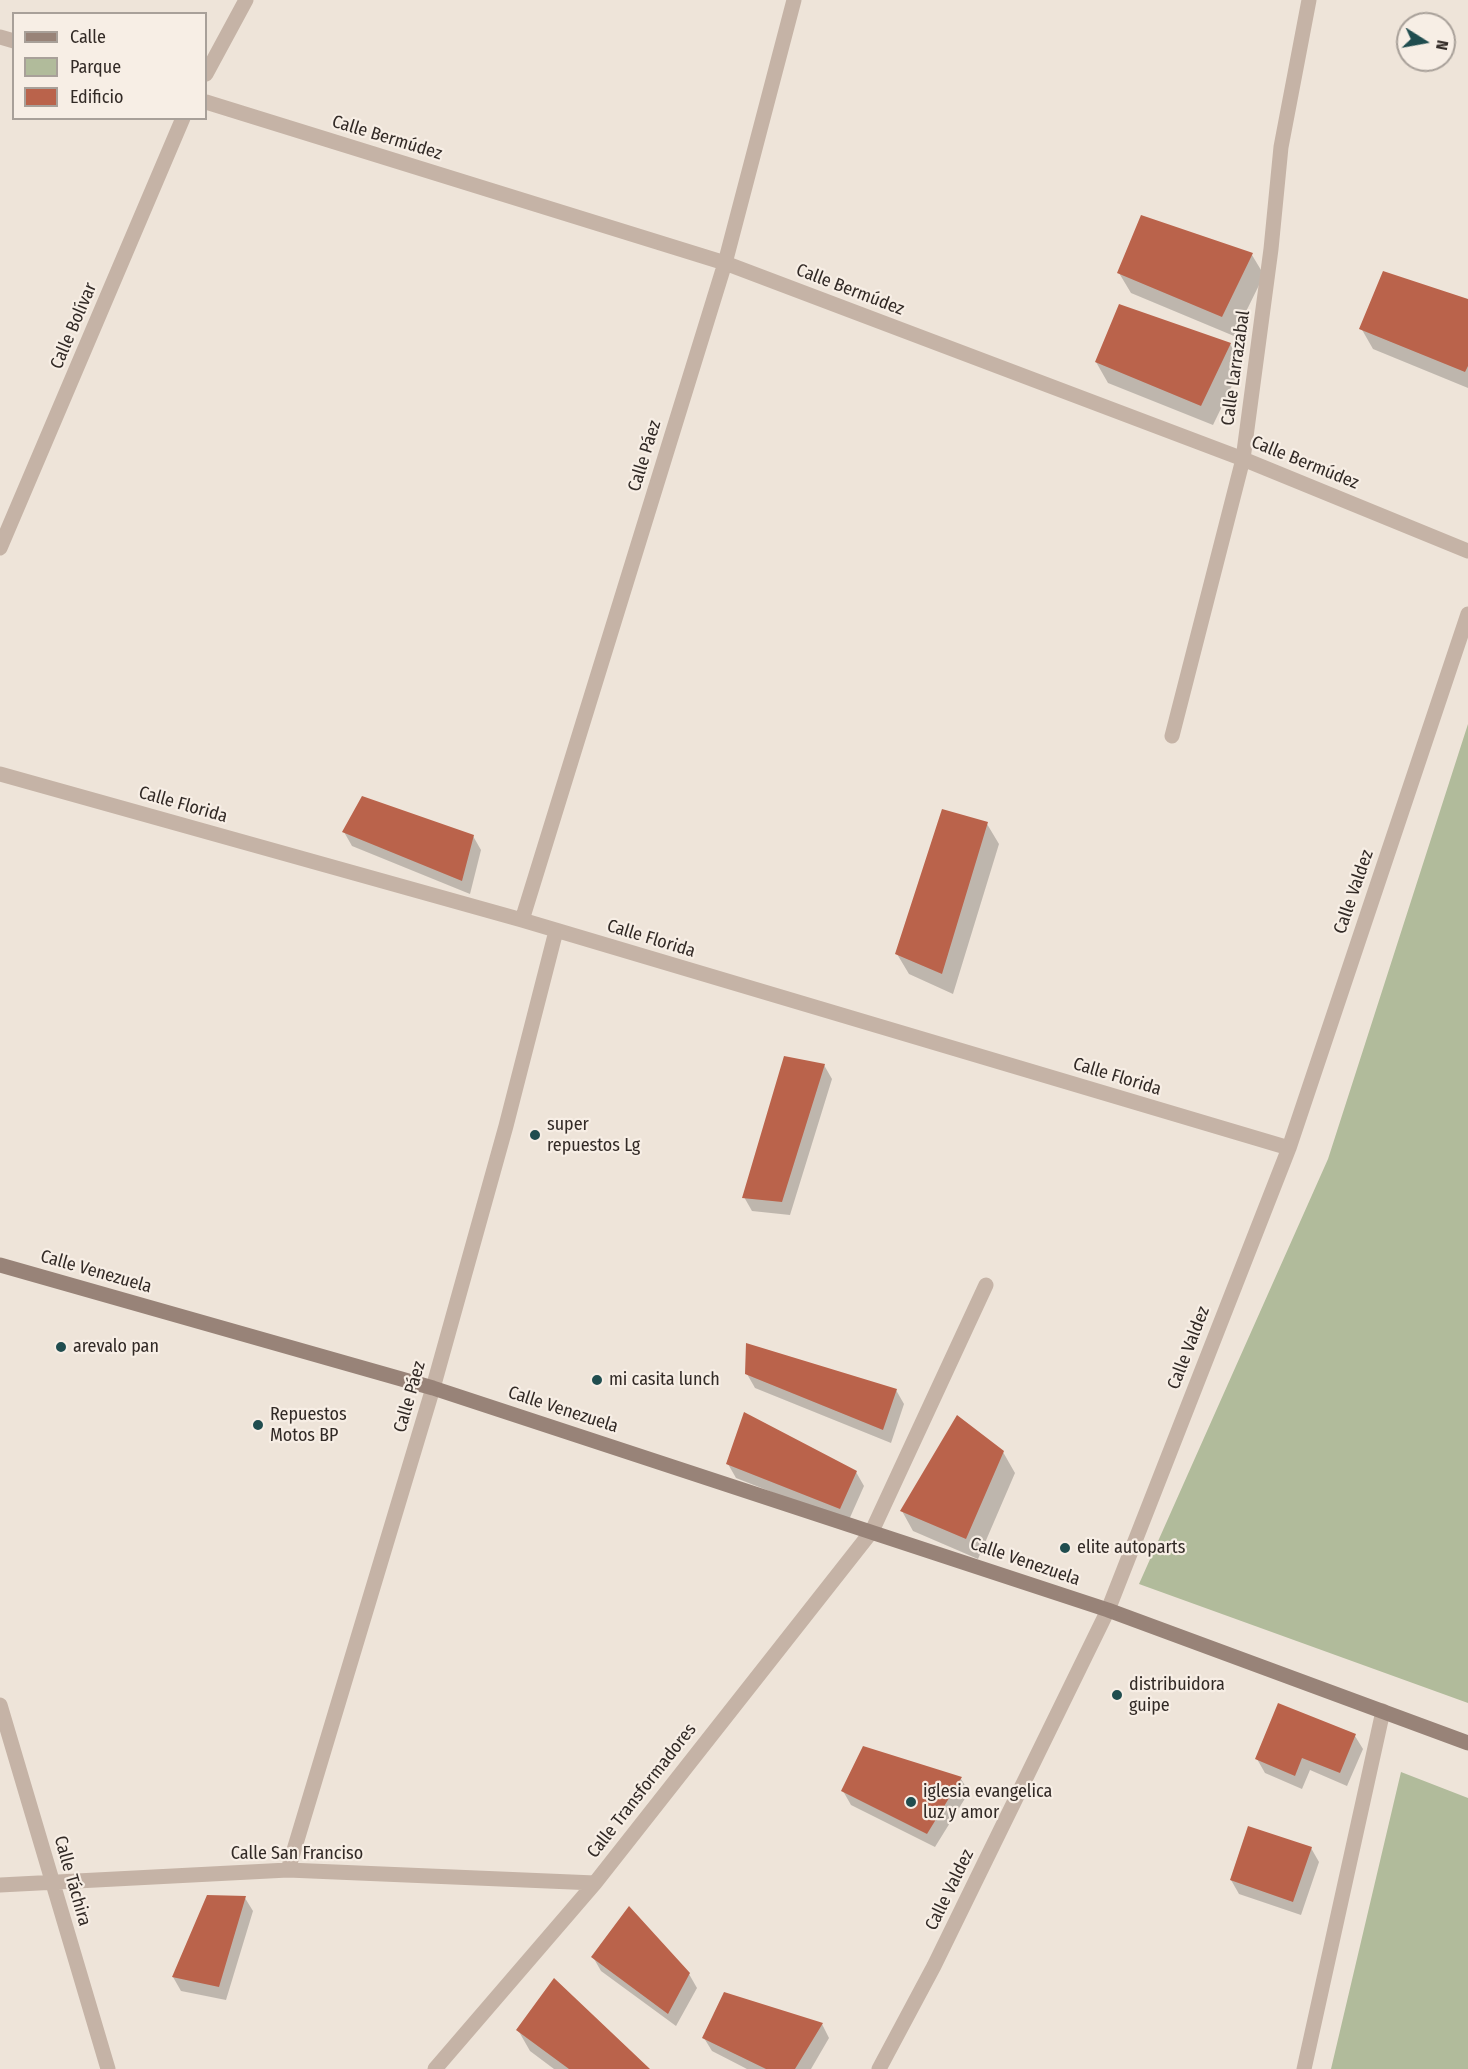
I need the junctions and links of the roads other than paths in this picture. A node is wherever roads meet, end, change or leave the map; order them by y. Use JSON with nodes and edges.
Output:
{"nodes":[{"id":1,"x":246,"y":0,"type":"edge"},
{"id":2,"x":794,"y":0,"type":"edge"},
{"id":3,"x":1309,"y":0,"type":"edge"},
{"id":4,"x":207,"y":72,"type":"edge"},
{"id":5,"x":207,"y":102,"type":"edge"},
{"id":6,"x":182,"y":120,"type":"edge"},
{"id":7,"x":724,"y":263,"type":"junction"},
{"id":8,"x":1244,"y":459,"type":"junction"},
{"id":9,"x":0,"y":548,"type":"edge"},
{"id":10,"x":1468,"y":551,"type":"edge"},
{"id":11,"x":1468,"y":614,"type":"edge"},
{"id":12,"x":1172,"y":736,"type":"dead end"},
{"id":13,"x":0,"y":774,"type":"edge"},
{"id":14,"x":522,"y":921,"type":"junction"},
{"id":15,"x":556,"y":931,"type":"junction"},
{"id":16,"x":1289,"y":1148,"type":"junction"},
{"id":17,"x":0,"y":1265,"type":"edge"},
{"id":18,"x":986,"y":1285,"type":"dead end"},
{"id":19,"x":433,"y":1388,"type":"junction"},
{"id":20,"x":872,"y":1531,"type":"junction"},
{"id":21,"x":1108,"y":1610,"type":"junction"},
{"id":22,"x":0,"y":1705,"type":"edge"},
{"id":23,"x":1383,"y":1711,"type":"junction"},
{"id":24,"x":1468,"y":1743,"type":"edge"},
{"id":25,"x":288,"y":1870,"type":"junction"},
{"id":26,"x":52,"y":1882,"type":"junction"},
{"id":27,"x":595,"y":1883,"type":"junction"},
{"id":28,"x":0,"y":1885,"type":"edge"},
{"id":29,"x":108,"y":2069,"type":"edge"},
{"id":30,"x":435,"y":2069,"type":"edge"},
{"id":31,"x":879,"y":2069,"type":"edge"},
{"id":32,"x":1304,"y":2069,"type":"edge"}],
"edges":[{"from":1,"to":4,"type":"street"},
{"from":2,"to":7,"type":"street","name":"Calle Páez"},
{"from":3,"to":8,"type":"street","name":"Calle Larrazabal"},
{"from":5,"to":7,"type":"street","name":"Calle Bermúdez"},
{"from":6,"to":9,"type":"street","name":"Calle Bolívar"},
{"from":7,"to":8,"type":"street","name":"Calle Bermúdez"},
{"from":7,"to":14,"type":"street","name":"Calle Páez"},
{"from":8,"to":10,"type":"street","name":"Calle Bermúdez"},
{"from":8,"to":12,"type":"street","name":"Calle Larrazabal"},
{"from":11,"to":16,"type":"street","name":"Calle Valdez"},
{"from":13,"to":14,"type":"street","name":"Calle Florida"},
{"from":14,"to":15,"type":"street","name":"Calle Florida"},
{"from":15,"to":16,"type":"street","name":"Calle Florida"},
{"from":15,"to":19,"type":"street","name":"Calle Páez"},
{"from":16,"to":21,"type":"street","name":"Calle Valdez"},
{"from":17,"to":19,"type":"street","name":"Calle Venezuela"},
{"from":18,"to":20,"type":"street","name":"Calle Transformadores"},
{"from":19,"to":20,"type":"street","name":"Calle Venezuela"},
{"from":19,"to":25,"type":"street","name":"Calle Páez"},
{"from":20,"to":21,"type":"street","name":"Calle Venezuela"},
{"from":20,"to":27,"type":"street","name":"Calle Transformadores"},
{"from":21,"to":23,"type":"street","name":"Calle Venezuela"},
{"from":21,"to":31,"type":"street","name":"Calle Valdez"},
{"from":22,"to":26,"type":"street","name":"Calle Táchira"},
{"from":23,"to":24,"type":"street","name":"Calle Venezuela"},
{"from":23,"to":32,"type":"street"},
{"from":25,"to":26,"type":"street","name":"Calle San Franciso"},
{"from":25,"to":27,"type":"street","name":"Calle San Franciso"},
{"from":26,"to":28,"type":"street","name":"Calle San Franciso"},
{"from":26,"to":29,"type":"street","name":"Calle Táchira"},
{"from":27,"to":30,"type":"street","name":"Calle Transformadores"}]}
